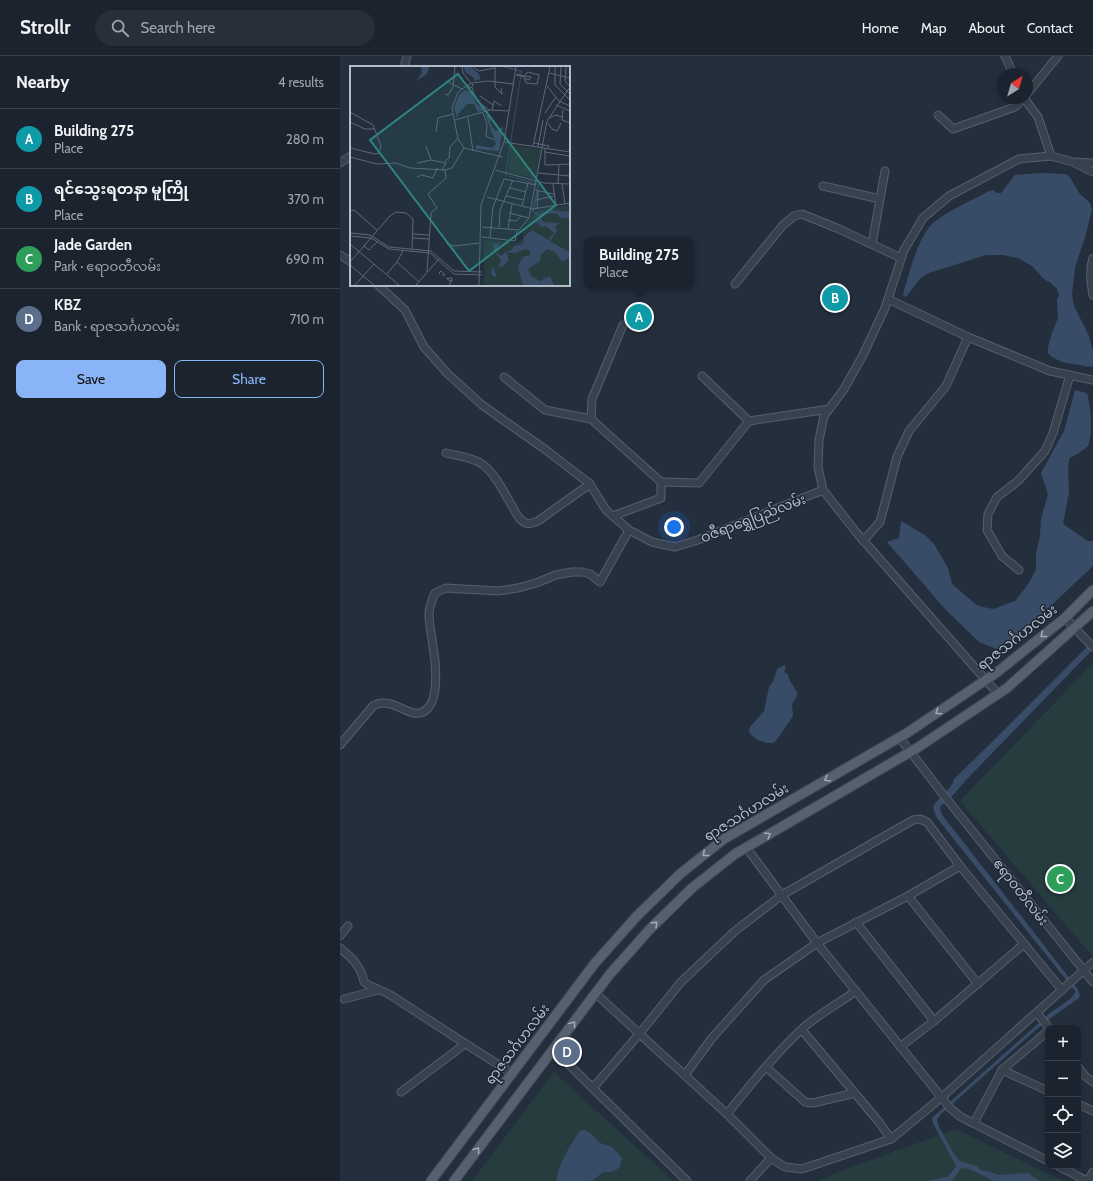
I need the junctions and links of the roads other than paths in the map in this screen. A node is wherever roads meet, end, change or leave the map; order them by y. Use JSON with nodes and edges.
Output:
{"nodes":[{"id":1,"x":407,"y":56,"type":"edge"},
{"id":2,"x":1005,"y":56,"type":"edge"},
{"id":3,"x":1058,"y":56,"type":"edge"},
{"id":4,"x":404,"y":66,"type":"edge"},
{"id":5,"x":1010,"y":68,"type":"edge"},
{"id":6,"x":1033,"y":87,"type":"edge"},
{"id":7,"x":1017,"y":104,"type":"edge"},
{"id":8,"x":1028,"y":104,"type":"edge"},
{"id":9,"x":938,"y":115,"type":"dead end"},
{"id":10,"x":1051,"y":156,"type":"junction"},
{"id":11,"x":350,"y":157,"type":"edge"},
{"id":12,"x":1074,"y":162,"type":"junction"},
{"id":13,"x":340,"y":163,"type":"edge"},
{"id":14,"x":1093,"y":163,"type":"edge"},
{"id":15,"x":885,"y":171,"type":"dead end"},
{"id":16,"x":1093,"y":172,"type":"edge"},
{"id":17,"x":823,"y":186,"type":"dead end"},
{"id":18,"x":880,"y":199,"type":"junction"},
{"id":19,"x":872,"y":244,"type":"junction"},
{"id":20,"x":340,"y":255,"type":"edge"},
{"id":21,"x":901,"y":258,"type":"junction"},
{"id":22,"x":1093,"y":258,"type":"edge"},
{"id":23,"x":350,"y":261,"type":"edge"},
{"id":24,"x":735,"y":284,"type":"dead end"},
{"id":25,"x":379,"y":286,"type":"edge"},
{"id":26,"x":1093,"y":295,"type":"edge"},
{"id":27,"x":888,"y":299,"type":"junction"},
{"id":28,"x":623,"y":325,"type":"dead end"},
{"id":29,"x":968,"y":337,"type":"junction"},
{"id":30,"x":1070,"y":375,"type":"junction"},
{"id":31,"x":702,"y":376,"type":"dead end"},
{"id":32,"x":504,"y":377,"type":"dead end"},
{"id":33,"x":1093,"y":380,"type":"edge"},
{"id":34,"x":829,"y":409,"type":"junction"},
{"id":35,"x":591,"y":419,"type":"junction"},
{"id":36,"x":749,"y":421,"type":"junction"},
{"id":37,"x":446,"y":453,"type":"dead end"},
{"id":38,"x":661,"y":482,"type":"junction"},
{"id":39,"x":590,"y":484,"type":"junction"},
{"id":40,"x":823,"y":490,"type":"junction"},
{"id":41,"x":613,"y":516,"type":"junction"},
{"id":42,"x":629,"y":530,"type":"junction"},
{"id":43,"x":863,"y":541,"type":"junction"},
{"id":44,"x":1019,"y":570,"type":"dead end"},
{"id":45,"x":1093,"y":590,"type":"edge"},
{"id":46,"x":1093,"y":611,"type":"edge"},
{"id":47,"x":1065,"y":618,"type":"junction"},
{"id":48,"x":1075,"y":629,"type":"junction"},
{"id":49,"x":1091,"y":645,"type":"edge"},
{"id":50,"x":984,"y":681,"type":"junction"},
{"id":51,"x":998,"y":694,"type":"junction"},
{"id":52,"x":899,"y":737,"type":"junction"},
{"id":53,"x":340,"y":745,"type":"edge"},
{"id":54,"x":910,"y":752,"type":"junction"},
{"id":55,"x":746,"y":847,"type":"junction"},
{"id":56,"x":960,"y":866,"type":"junction"},
{"id":57,"x":782,"y":895,"type":"junction"},
{"id":58,"x":908,"y":896,"type":"junction"},
{"id":59,"x":856,"y":922,"type":"junction"},
{"id":60,"x":348,"y":926,"type":"dead end"},
{"id":61,"x":340,"y":936,"type":"edge"},
{"id":62,"x":817,"y":943,"type":"junction"},
{"id":63,"x":1024,"y":944,"type":"junction"},
{"id":64,"x":340,"y":948,"type":"edge"},
{"id":65,"x":1093,"y":962,"type":"edge"},
{"id":66,"x":1084,"y":971,"type":"junction"},
{"id":67,"x":1093,"y":982,"type":"edge"},
{"id":68,"x":978,"y":984,"type":"junction"},
{"id":69,"x":378,"y":990,"type":"junction"},
{"id":70,"x":1062,"y":990,"type":"junction"},
{"id":71,"x":856,"y":991,"type":"junction"},
{"id":72,"x":596,"y":993,"type":"junction"},
{"id":73,"x":344,"y":999,"type":"dead end"},
{"id":74,"x":934,"y":1021,"type":"junction"},
{"id":75,"x":1044,"y":1023,"type":"edge"},
{"id":76,"x":802,"y":1030,"type":"junction"},
{"id":77,"x":640,"y":1033,"type":"junction"},
{"id":78,"x":465,"y":1044,"type":"junction"},
{"id":79,"x":900,"y":1047,"type":"junction"},
{"id":80,"x":553,"y":1049,"type":"junction"},
{"id":81,"x":766,"y":1066,"type":"junction"},
{"id":82,"x":1002,"y":1070,"type":"junction"},
{"id":83,"x":1081,"y":1071,"type":"edge"},
{"id":84,"x":512,"y":1073,"type":"junction"},
{"id":85,"x":685,"y":1075,"type":"junction"},
{"id":86,"x":1093,"y":1082,"type":"edge"},
{"id":87,"x":593,"y":1088,"type":"junction"},
{"id":88,"x":1045,"y":1090,"type":"edge"},
{"id":89,"x":401,"y":1092,"type":"dead end"},
{"id":90,"x":855,"y":1093,"type":"junction"},
{"id":91,"x":942,"y":1097,"type":"junction"},
{"id":92,"x":1081,"y":1105,"type":"edge"},
{"id":93,"x":1093,"y":1111,"type":"edge"},
{"id":94,"x":727,"y":1114,"type":"junction"},
{"id":95,"x":974,"y":1123,"type":"junction"},
{"id":96,"x":891,"y":1139,"type":"junction"},
{"id":97,"x":771,"y":1158,"type":"junction"},
{"id":98,"x":1045,"y":1159,"type":"edge"},
{"id":99,"x":1064,"y":1169,"type":"edge"},
{"id":100,"x":1093,"y":1172,"type":"edge"},
{"id":101,"x":431,"y":1181,"type":"edge"},
{"id":102,"x":454,"y":1181,"type":"edge"},
{"id":103,"x":687,"y":1181,"type":"edge"},
{"id":104,"x":750,"y":1181,"type":"edge"},
{"id":105,"x":1088,"y":1181,"type":"edge"}],
"edges":[{"from":1,"to":4,"type":"street"},
{"from":2,"to":5,"type":"street"},
{"from":3,"to":6,"type":"street"},
{"from":7,"to":9,"type":"street"},
{"from":8,"to":10,"type":"street"},
{"from":10,"to":12,"type":"street"},
{"from":10,"to":21,"type":"street"},
{"from":11,"to":13,"type":"street"},
{"from":12,"to":14,"type":"street"},
{"from":12,"to":16,"type":"street"},
{"from":15,"to":18,"type":"street"},
{"from":17,"to":18,"type":"street"},
{"from":18,"to":19,"type":"street"},
{"from":19,"to":21,"type":"street"},
{"from":19,"to":24,"type":"street"},
{"from":20,"to":23,"type":"street"},
{"from":21,"to":27,"type":"street"},
{"from":22,"to":26,"type":"street"},
{"from":25,"to":39,"type":"street","name":"ဝဇီရာရွှေပြည်လမ်း"},
{"from":27,"to":29,"type":"street"},
{"from":27,"to":34,"type":"street"},
{"from":28,"to":35,"type":"street"},
{"from":29,"to":30,"type":"street"},
{"from":29,"to":43,"type":"street"},
{"from":30,"to":33,"type":"street"},
{"from":30,"to":44,"type":"street"},
{"from":31,"to":36,"type":"street"},
{"from":32,"to":35,"type":"street"},
{"from":34,"to":36,"type":"street"},
{"from":34,"to":40,"type":"street"},
{"from":35,"to":38,"type":"street"},
{"from":36,"to":38,"type":"street"},
{"from":37,"to":39,"type":"street"},
{"from":38,"to":41,"type":"street"},
{"from":39,"to":41,"type":"street","name":"ဝဇီရာရွှေပြည်လမ်း"},
{"from":40,"to":42,"type":"street","name":"ဝဇီရာရွှေပြည်လမ်း"},
{"from":40,"to":43,"type":"street","name":"ဝဇီရာရွှေပြည်လမ်း"},
{"from":41,"to":42,"type":"street","name":"ဝဇီရာရွှေပြည်လမ်း"},
{"from":42,"to":53,"type":"street"},
{"from":43,"to":50,"type":"street","name":"ဝဇီရာရွှေပြည်လမ်း"},
{"from":45,"to":47,"type":"main road","name":"ရာဇသင်္ဂဟလမ်း"},
{"from":46,"to":48,"type":"main road","name":"ရာဇသင်္ဂဟလမ်း"},
{"from":47,"to":48,"type":"street"},
{"from":47,"to":50,"type":"main road","name":"ရာဇသင်္ဂဟလမ်း","one_way":true},
{"from":48,"to":49,"type":"street"},
{"from":48,"to":51,"type":"main road","name":"ရာဇသင်္ဂဟလမ်း"},
{"from":50,"to":51,"type":"street","name":"ဝဇီရာရွှေပြည်လမ်း"},
{"from":50,"to":52,"type":"main road","name":"ရာဇသင်္ဂဟလမ်း","one_way":true},
{"from":51,"to":54,"type":"main road","name":"ရာဇသင်္ဂဟလမ်း"},
{"from":52,"to":54,"type":"street"},
{"from":52,"to":84,"type":"main road","name":"ရာဇသင်္ဂဟလမ်း","one_way":true},
{"from":55,"to":54,"type":"main road","name":"ရာဇသင်္ဂဟလမ်း","one_way":true},
{"from":54,"to":66,"type":"street","name":"ဧရာဝတီလမ်း"},
{"from":55,"to":57,"type":"street"},
{"from":72,"to":55,"type":"main road","name":"ရာဇသင်္ဂဟလမ်း","one_way":true},
{"from":56,"to":57,"type":"street"},
{"from":56,"to":58,"type":"street"},
{"from":56,"to":63,"type":"street"},
{"from":57,"to":62,"type":"street"},
{"from":57,"to":77,"type":"street"},
{"from":58,"to":59,"type":"street"},
{"from":58,"to":68,"type":"street"},
{"from":59,"to":62,"type":"street"},
{"from":59,"to":74,"type":"street"},
{"from":60,"to":61,"type":"street"},
{"from":62,"to":71,"type":"street"},
{"from":62,"to":85,"type":"street"},
{"from":63,"to":68,"type":"street"},
{"from":63,"to":70,"type":"street"},
{"from":64,"to":69,"type":"street"},
{"from":65,"to":66,"type":"street"},
{"from":66,"to":67,"type":"street","name":"ဧရာဝတီလမ်း"},
{"from":66,"to":70,"type":"street"},
{"from":68,"to":74,"type":"street"},
{"from":69,"to":73,"type":"street"},
{"from":69,"to":78,"type":"street"},
{"from":70,"to":75,"type":"street"},
{"from":71,"to":76,"type":"street"},
{"from":71,"to":79,"type":"street"},
{"from":72,"to":77,"type":"street"},
{"from":80,"to":72,"type":"main road","name":"ရာဇသင်္ဂဟလမ်း","one_way":true},
{"from":74,"to":79,"type":"street"},
{"from":75,"to":82,"type":"street"},
{"from":75,"to":91,"type":"street"},
{"from":76,"to":81,"type":"street"},
{"from":76,"to":90,"type":"street"},
{"from":77,"to":85,"type":"street"},
{"from":77,"to":87,"type":"street"},
{"from":78,"to":84,"type":"street"},
{"from":78,"to":89,"type":"street"},
{"from":79,"to":91,"type":"street"},
{"from":80,"to":87,"type":"street"},
{"from":102,"to":80,"type":"main road","name":"ရာဇသင်္ဂဟလမ်း","one_way":true},
{"from":81,"to":90,"type":"street"},
{"from":81,"to":94,"type":"street"},
{"from":82,"to":88,"type":"street"},
{"from":82,"to":95,"type":"street"},
{"from":83,"to":86,"type":"street"},
{"from":84,"to":101,"type":"main road","name":"ရာဇသင်္ဂဟလမ်း"},
{"from":85,"to":94,"type":"street"},
{"from":87,"to":103,"type":"street"},
{"from":90,"to":96,"type":"street"},
{"from":91,"to":95,"type":"street"},
{"from":91,"to":96,"type":"street"},
{"from":92,"to":93,"type":"street"},
{"from":94,"to":97,"type":"street"},
{"from":95,"to":98,"type":"street"},
{"from":96,"to":97,"type":"street"},
{"from":97,"to":104,"type":"street"},
{"from":99,"to":105,"type":"street"},
{"from":100,"to":105,"type":"street"}]}
